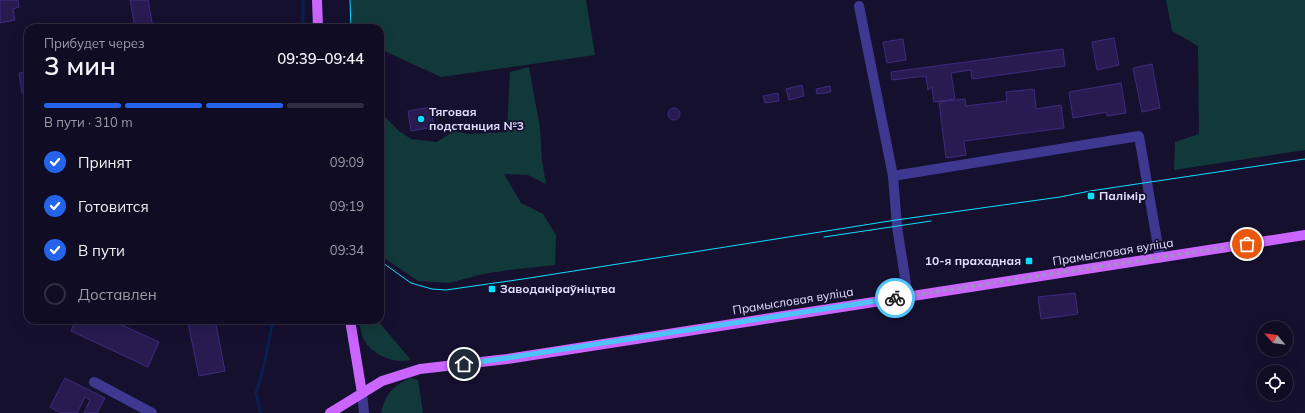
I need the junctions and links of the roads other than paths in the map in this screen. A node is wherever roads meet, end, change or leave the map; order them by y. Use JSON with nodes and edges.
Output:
{"nodes":[{"id":1,"x":318,"y":0,"type":"edge"},
{"id":2,"x":859,"y":6,"type":"dead end"},
{"id":3,"x":318,"y":24,"type":"edge"},
{"id":4,"x":893,"y":176,"type":"junction"},
{"id":5,"x":1305,"y":235,"type":"edge"},
{"id":6,"x":1160,"y":258,"type":"junction"},
{"id":7,"x":908,"y":296,"type":"junction"},
{"id":8,"x":351,"y":324,"type":"edge"},
{"id":9,"x":94,"y":382,"type":"dead end"},
{"id":10,"x":362,"y":393,"type":"junction"},
{"id":11,"x":152,"y":413,"type":"edge"},
{"id":12,"x":330,"y":413,"type":"edge"},
{"id":13,"x":364,"y":413,"type":"edge"}],
"edges":[{"from":1,"to":3,"type":"main road"},
{"from":2,"to":4,"type":"street"},
{"from":4,"to":6,"type":"street"},
{"from":4,"to":7,"type":"street"},
{"from":5,"to":6,"type":"main road","name":"Прамысловая вуліца"},
{"from":6,"to":7,"type":"main road","name":"Прамысловая вуліца"},
{"from":7,"to":10,"type":"main road","name":"Прамысловая вуліца"},
{"from":8,"to":10,"type":"main road"},
{"from":9,"to":11,"type":"street"},
{"from":10,"to":12,"type":"main road","name":"Прамысловая вуліца"},
{"from":10,"to":13,"type":"street"}]}
